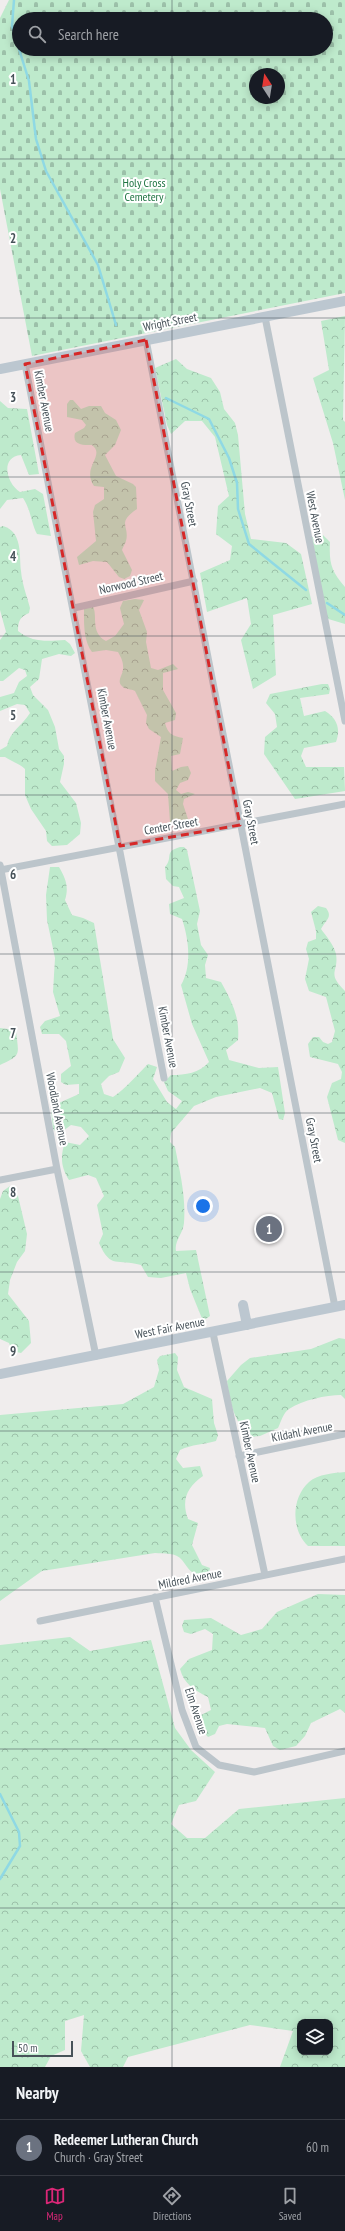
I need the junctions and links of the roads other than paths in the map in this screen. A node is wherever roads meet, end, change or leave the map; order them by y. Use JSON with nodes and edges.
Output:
{"nodes":[{"id":1,"x":345,"y":300,"type":"edge"},
{"id":2,"x":265,"y":317,"type":"junction"},
{"id":3,"x":146,"y":340,"type":"junction"},
{"id":4,"x":26,"y":364,"type":"junction"},
{"id":5,"x":0,"y":369,"type":"edge"},
{"id":6,"x":194,"y":581,"type":"junction"},
{"id":7,"x":74,"y":608,"type":"junction"},
{"id":8,"x":345,"y":720,"type":"edge"},
{"id":9,"x":345,"y":804,"type":"edge"},
{"id":10,"x":240,"y":825,"type":"junction"},
{"id":11,"x":120,"y":846,"type":"junction"},
{"id":12,"x":0,"y":868,"type":"edge"},
{"id":13,"x":164,"y":1078,"type":"dead end"},
{"id":14,"x":57,"y":1168,"type":"junction"},
{"id":15,"x":0,"y":1180,"type":"edge"},
{"id":16,"x":243,"y":1305,"type":"dead end"},
{"id":17,"x":345,"y":1305,"type":"edge"},
{"id":18,"x":334,"y":1307,"type":"junction"},
{"id":19,"x":247,"y":1325,"type":"junction"},
{"id":20,"x":213,"y":1333,"type":"junction"},
{"id":21,"x":96,"y":1356,"type":"junction"},
{"id":22,"x":0,"y":1374,"type":"edge"},
{"id":23,"x":345,"y":1434,"type":"edge"},
{"id":24,"x":239,"y":1456,"type":"junction"},
{"id":25,"x":345,"y":1559,"type":"edge"},
{"id":26,"x":265,"y":1575,"type":"junction"},
{"id":27,"x":155,"y":1597,"type":"junction"},
{"id":28,"x":40,"y":1621,"type":"dead end"},
{"id":29,"x":345,"y":1751,"type":"edge"}],
"edges":[{"from":1,"to":2,"type":"street","name":"Wright Street"},
{"from":2,"to":3,"type":"street","name":"Wright Street"},
{"from":2,"to":8,"type":"street","name":"West Avenue"},
{"from":3,"to":4,"type":"street","name":"Wright Street"},
{"from":3,"to":6,"type":"street","name":"Gray Street"},
{"from":4,"to":5,"type":"street","name":"Wright Street"},
{"from":4,"to":7,"type":"street","name":"Kimber Avenue"},
{"from":6,"to":7,"type":"street","name":"Norwood Street"},
{"from":6,"to":10,"type":"street","name":"Gray Street"},
{"from":7,"to":11,"type":"street","name":"Kimber Avenue"},
{"from":9,"to":10,"type":"street","name":"Center Street"},
{"from":10,"to":11,"type":"street","name":"Center Street"},
{"from":10,"to":18,"type":"street","name":"Gray Street"},
{"from":11,"to":12,"type":"street","name":"Center Street"},
{"from":11,"to":13,"type":"street","name":"Kimber Avenue"},
{"from":12,"to":14,"type":"street","name":"Woodland Avenue"},
{"from":14,"to":15,"type":"street"},
{"from":14,"to":21,"type":"street","name":"Woodland Avenue"},
{"from":16,"to":19,"type":"street"},
{"from":17,"to":18,"type":"street","name":"West Fair Avenue"},
{"from":18,"to":19,"type":"street","name":"West Fair Avenue"},
{"from":19,"to":20,"type":"street","name":"West Fair Avenue"},
{"from":20,"to":21,"type":"street","name":"West Fair Avenue"},
{"from":20,"to":24,"type":"street","name":"Kimber Avenue"},
{"from":21,"to":22,"type":"street","name":"West Fair Avenue"},
{"from":23,"to":24,"type":"street","name":"Kildahl Avenue"},
{"from":24,"to":26,"type":"street","name":"Kimber Avenue"},
{"from":25,"to":26,"type":"street","name":"Mildred Avenue"},
{"from":26,"to":27,"type":"street","name":"Mildred Avenue"},
{"from":27,"to":28,"type":"street","name":"Mildred Avenue"},
{"from":27,"to":29,"type":"street","name":"Elm Avenue"}]}
